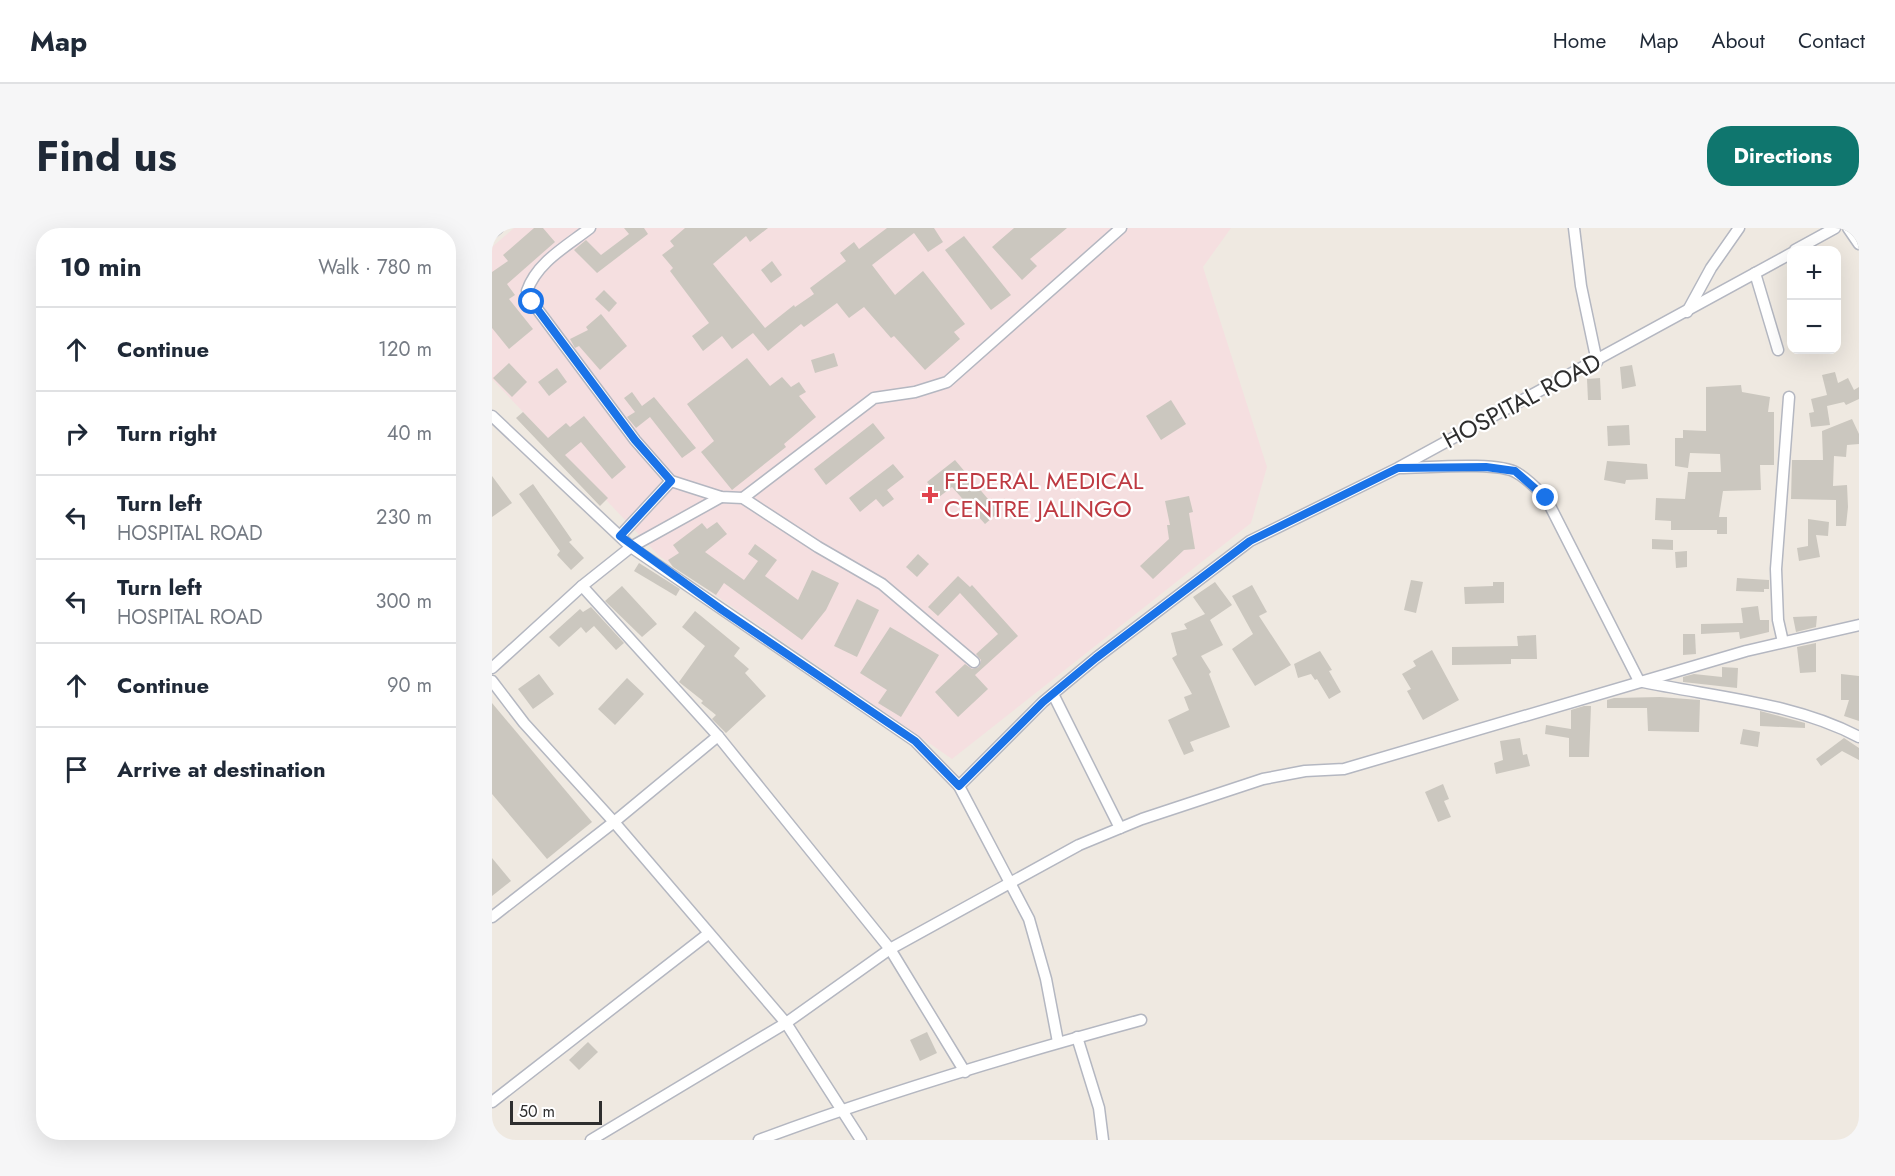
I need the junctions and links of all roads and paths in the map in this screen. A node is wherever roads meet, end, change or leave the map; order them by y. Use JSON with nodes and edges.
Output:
{"nodes":[{"id":1,"x":498,"y":228,"type":"edge"},
{"id":2,"x":590,"y":228,"type":"edge"},
{"id":3,"x":1121,"y":228,"type":"edge"},
{"id":4,"x":1574,"y":228,"type":"edge"},
{"id":5,"x":1739,"y":228,"type":"edge"},
{"id":6,"x":1835,"y":228,"type":"edge"},
{"id":7,"x":1848,"y":228,"type":"edge"},
{"id":8,"x":492,"y":233,"type":"edge"},
{"id":9,"x":1859,"y":244,"type":"edge"},
{"id":10,"x":1804,"y":246,"type":"edge"},
{"id":11,"x":1787,"y":255,"type":"edge"},
{"id":12,"x":1755,"y":273,"type":"junction"},
{"id":13,"x":1687,"y":312,"type":"junction"},
{"id":14,"x":1778,"y":350,"type":"dead end"},
{"id":15,"x":1597,"y":362,"type":"junction"},
{"id":16,"x":1789,"y":397,"type":"dead end"},
{"id":17,"x":492,"y":417,"type":"edge"},
{"id":18,"x":1398,"y":468,"type":"junction"},
{"id":19,"x":671,"y":481,"type":"junction"},
{"id":20,"x":721,"y":497,"type":"junction"},
{"id":21,"x":743,"y":498,"type":"junction"},
{"id":22,"x":620,"y":536,"type":"junction"},
{"id":23,"x":631,"y":547,"type":"junction"},
{"id":24,"x":582,"y":586,"type":"junction"},
{"id":25,"x":1859,"y":625,"type":"edge"},
{"id":26,"x":1783,"y":642,"type":"junction"},
{"id":27,"x":974,"y":662,"type":"dead end"},
{"id":28,"x":492,"y":668,"type":"edge"},
{"id":29,"x":492,"y":681,"type":"edge"},
{"id":30,"x":1639,"y":681,"type":"junction"},
{"id":31,"x":1053,"y":694,"type":"junction"},
{"id":32,"x":718,"y":736,"type":"junction"},
{"id":33,"x":1859,"y":737,"type":"edge"},
{"id":34,"x":959,"y":786,"type":"junction"},
{"id":35,"x":614,"y":822,"type":"junction"},
{"id":36,"x":1120,"y":828,"type":"junction"},
{"id":37,"x":1010,"y":882,"type":"junction"},
{"id":38,"x":492,"y":916,"type":"edge"},
{"id":39,"x":708,"y":934,"type":"junction"},
{"id":40,"x":890,"y":949,"type":"junction"},
{"id":41,"x":1141,"y":1020,"type":"dead end"},
{"id":42,"x":786,"y":1023,"type":"junction"},
{"id":43,"x":1077,"y":1037,"type":"junction"},
{"id":44,"x":1059,"y":1042,"type":"junction"},
{"id":45,"x":965,"y":1072,"type":"junction"},
{"id":46,"x":492,"y":1102,"type":"edge"},
{"id":47,"x":843,"y":1108,"type":"junction"},
{"id":48,"x":591,"y":1140,"type":"edge"},
{"id":49,"x":759,"y":1140,"type":"edge"},
{"id":50,"x":861,"y":1140,"type":"edge"},
{"id":51,"x":1103,"y":1140,"type":"edge"}],
"edges":[{"from":1,"to":8,"type":"street"},
{"from":2,"to":19,"type":"street"},
{"from":3,"to":21,"type":"street"},
{"from":4,"to":15,"type":"street"},
{"from":5,"to":13,"type":"street"},
{"from":6,"to":10,"type":"street","name":"HOSPITAL ROAD"},
{"from":7,"to":9,"type":"street"},
{"from":11,"to":12,"type":"street","name":"HOSPITAL ROAD"},
{"from":12,"to":13,"type":"street","name":"HOSPITAL ROAD"},
{"from":12,"to":14,"type":"street"},
{"from":13,"to":15,"type":"street","name":"HOSPITAL ROAD"},
{"from":15,"to":18,"type":"street","name":"HOSPITAL ROAD"},
{"from":16,"to":26,"type":"street"},
{"from":17,"to":22,"type":"street"},
{"from":18,"to":30,"type":"street"},
{"from":18,"to":31,"type":"street","name":"HOSPITAL ROAD"},
{"from":19,"to":20,"type":"street"},
{"from":19,"to":22,"type":"street"},
{"from":20,"to":21,"type":"street"},
{"from":20,"to":23,"type":"street"},
{"from":21,"to":27,"type":"street"},
{"from":22,"to":23,"type":"street"},
{"from":23,"to":24,"type":"street"},
{"from":23,"to":34,"type":"street"},
{"from":24,"to":28,"type":"street"},
{"from":24,"to":32,"type":"street"},
{"from":25,"to":26,"type":"street"},
{"from":26,"to":30,"type":"street"},
{"from":29,"to":35,"type":"street"},
{"from":30,"to":33,"type":"street"},
{"from":30,"to":36,"type":"street"},
{"from":31,"to":34,"type":"street","name":"HOSPITAL ROAD"},
{"from":31,"to":36,"type":"street"},
{"from":32,"to":35,"type":"street"},
{"from":32,"to":40,"type":"street"},
{"from":34,"to":37,"type":"street"},
{"from":35,"to":38,"type":"street"},
{"from":35,"to":39,"type":"street"},
{"from":36,"to":37,"type":"street"},
{"from":37,"to":40,"type":"street"},
{"from":37,"to":44,"type":"street"},
{"from":39,"to":42,"type":"street"},
{"from":39,"to":46,"type":"street"},
{"from":40,"to":42,"type":"street"},
{"from":40,"to":45,"type":"street"},
{"from":41,"to":43,"type":"street"},
{"from":42,"to":47,"type":"street"},
{"from":42,"to":48,"type":"street"},
{"from":43,"to":44,"type":"street"},
{"from":43,"to":51,"type":"street"},
{"from":44,"to":45,"type":"street"},
{"from":45,"to":47,"type":"street"},
{"from":47,"to":49,"type":"street"},
{"from":47,"to":50,"type":"street"}]}
